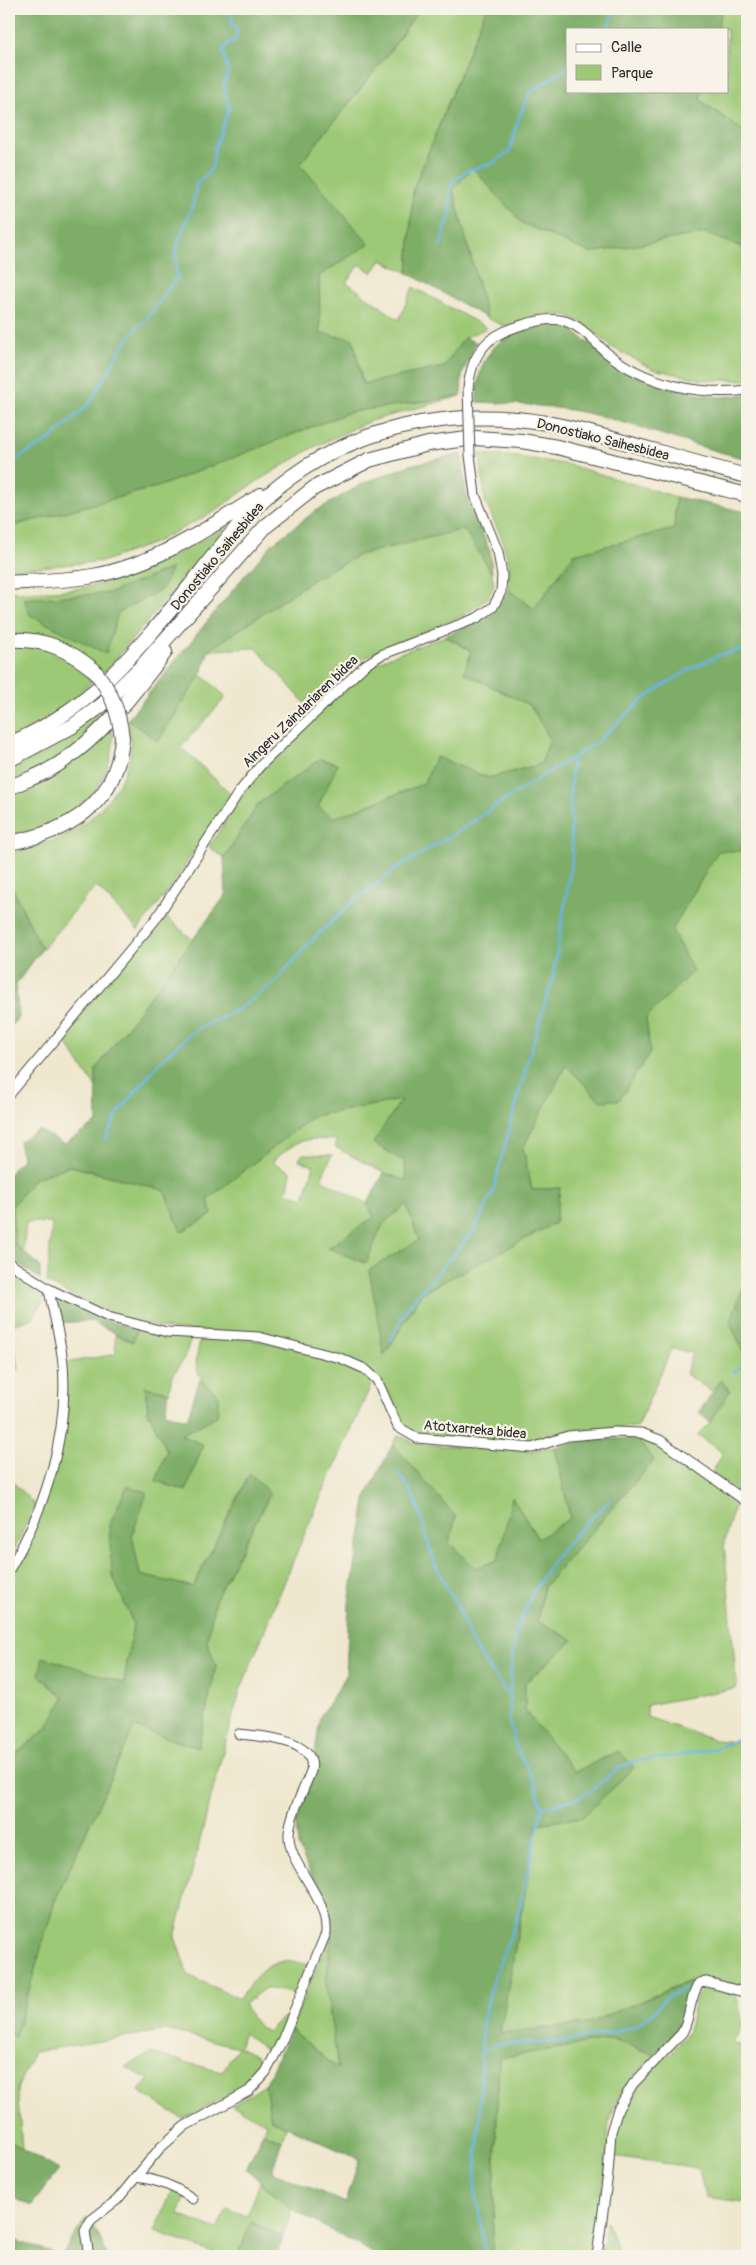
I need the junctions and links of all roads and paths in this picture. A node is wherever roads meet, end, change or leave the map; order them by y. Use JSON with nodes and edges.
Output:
{"nodes":[{"id":1,"x":747,"y":390,"type":"edge"},
{"id":2,"x":747,"y":476,"type":"edge"},
{"id":3,"x":289,"y":478,"type":"junction"},
{"id":4,"x":747,"y":495,"type":"edge"},
{"id":5,"x":222,"y":576,"type":"junction"},
{"id":6,"x":9,"y":582,"type":"edge"},
{"id":7,"x":9,"y":640,"type":"edge"},
{"id":8,"x":9,"y":744,"type":"edge"},
{"id":9,"x":9,"y":760,"type":"edge"},
{"id":10,"x":9,"y":788,"type":"edge"},
{"id":11,"x":9,"y":843,"type":"edge"},
{"id":12,"x":9,"y":1095,"type":"edge"},
{"id":13,"x":9,"y":1263,"type":"edge"},
{"id":14,"x":49,"y":1289,"type":"junction"},
{"id":15,"x":747,"y":1502,"type":"edge"},
{"id":16,"x":9,"y":1570,"type":"edge"},
{"id":17,"x":239,"y":1734,"type":"dead end"},
{"id":18,"x":747,"y":1993,"type":"edge"},
{"id":19,"x":136,"y":2177,"type":"junction"},
{"id":20,"x":193,"y":2199,"type":"dead end"},
{"id":21,"x":88,"y":2256,"type":"edge"},
{"id":22,"x":596,"y":2256,"type":"edge"}],
"edges":[{"from":1,"to":12,"type":"street","name":"Aingeru Zaindariaren bidea","bridge":true},
{"from":2,"to":3,"type":"highway","name":"Donostiako Saihesbidea"},
{"from":3,"to":6,"type":"highway"},
{"from":3,"to":8,"type":"highway","name":"Donostiako Saihesbidea"},
{"from":4,"to":5,"type":"highway","name":"Donostiako Saihesbidea"},
{"from":5,"to":9,"type":"highway","name":"Donostiako Saihesbidea"},
{"from":5,"to":10,"type":"highway"},
{"from":7,"to":11,"type":"highway","bridge":true},
{"from":13,"to":14,"type":"street","name":"Atotxarreka bidea"},
{"from":14,"to":15,"type":"street","name":"Atotxarreka bidea"},
{"from":14,"to":16,"type":"street"},
{"from":17,"to":19,"type":"street"},
{"from":18,"to":22,"type":"street"},
{"from":19,"to":20,"type":"street"},
{"from":19,"to":21,"type":"street"}]}
